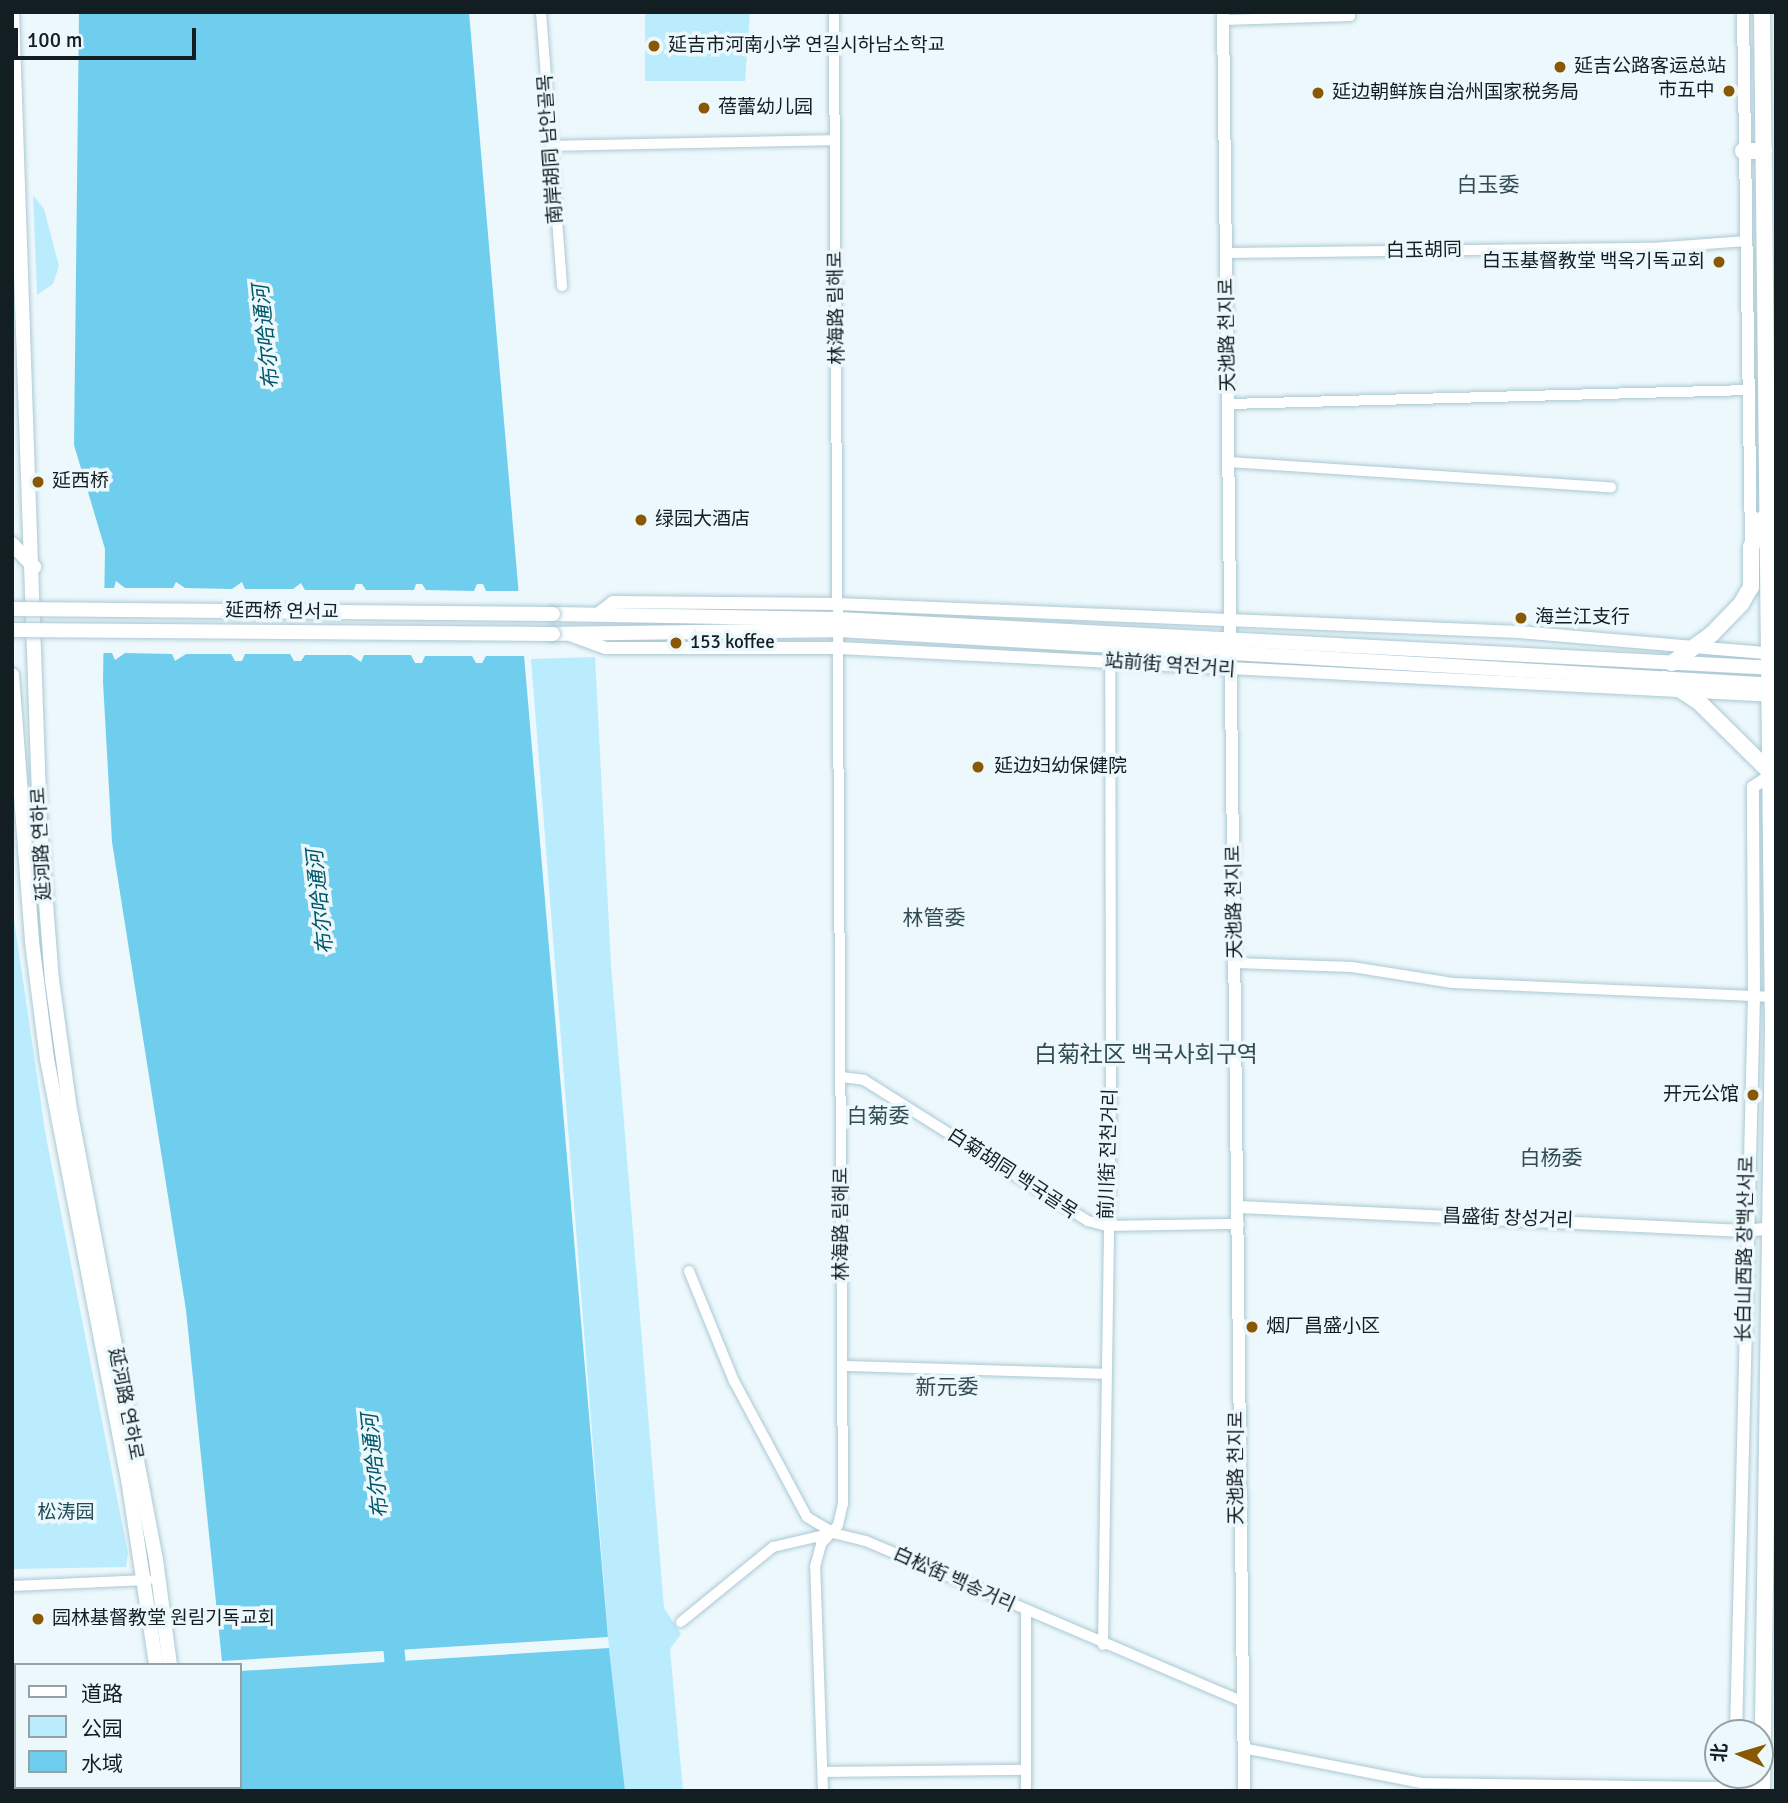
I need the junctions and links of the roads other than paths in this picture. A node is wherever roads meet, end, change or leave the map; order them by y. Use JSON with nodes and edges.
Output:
{"nodes":[{"id":1,"x":12,"y":12,"type":"edge"},
{"id":2,"x":541,"y":12,"type":"edge"},
{"id":3,"x":834,"y":12,"type":"edge"},
{"id":4,"x":1350,"y":12,"type":"edge"},
{"id":5,"x":1743,"y":12,"type":"edge"},
{"id":6,"x":1762,"y":12,"type":"edge"},
{"id":7,"x":1224,"y":16,"type":"edge"},
{"id":8,"x":835,"y":140,"type":"junction"},
{"id":9,"x":551,"y":146,"type":"junction"},
{"id":10,"x":1744,"y":151,"type":"junction"},
{"id":11,"x":1764,"y":151,"type":"junction"},
{"id":12,"x":1747,"y":241,"type":"junction"},
{"id":13,"x":1227,"y":253,"type":"junction"},
{"id":14,"x":562,"y":286,"type":"dead end"},
{"id":15,"x":1751,"y":390,"type":"junction"},
{"id":16,"x":1229,"y":404,"type":"junction"},
{"id":17,"x":1230,"y":462,"type":"junction"},
{"id":18,"x":1611,"y":486,"type":"dead end"},
{"id":19,"x":1766,"y":512,"type":"junction"},
{"id":20,"x":12,"y":544,"type":"edge"},
{"id":21,"x":1751,"y":547,"type":"junction"},
{"id":22,"x":34,"y":567,"type":"junction"},
{"id":23,"x":12,"y":609,"type":"edge"},
{"id":24,"x":553,"y":614,"type":"joint"},
{"id":25,"x":838,"y":618,"type":"junction"},
{"id":26,"x":12,"y":629,"type":"edge"},
{"id":27,"x":1232,"y":630,"type":"junction"},
{"id":28,"x":559,"y":634,"type":"junction"},
{"id":29,"x":839,"y":648,"type":"junction"},
{"id":30,"x":1691,"y":650,"type":"junction"},
{"id":31,"x":1232,"y":653,"type":"junction"},
{"id":32,"x":1772,"y":661,"type":"edge"},
{"id":33,"x":1110,"y":662,"type":"junction"},
{"id":34,"x":1672,"y":663,"type":"junction"},
{"id":35,"x":1232,"y":671,"type":"junction"},
{"id":36,"x":12,"y":675,"type":"edge"},
{"id":37,"x":1664,"y":679,"type":"junction"},
{"id":38,"x":1772,"y":690,"type":"edge"},
{"id":39,"x":1689,"y":693,"type":"junction"},
{"id":40,"x":14,"y":700,"type":"edge"},
{"id":41,"x":36,"y":707,"type":"junction"},
{"id":42,"x":1772,"y":774,"type":"junction"},
{"id":43,"x":12,"y":779,"type":"edge"},
{"id":44,"x":20,"y":804,"type":"junction"},
{"id":45,"x":1236,"y":963,"type":"junction"},
{"id":46,"x":1754,"y":995,"type":"junction"},
{"id":47,"x":1773,"y":997,"type":"junction"},
{"id":48,"x":841,"y":1077,"type":"junction"},
{"id":49,"x":1239,"y":1207,"type":"junction"},
{"id":50,"x":1239,"y":1224,"type":"junction"},
{"id":51,"x":1107,"y":1226,"type":"junction"},
{"id":52,"x":1773,"y":1228,"type":"edge"},
{"id":53,"x":1745,"y":1231,"type":"junction"},
{"id":54,"x":690,"y":1271,"type":"dead end"},
{"id":55,"x":844,"y":1366,"type":"junction"},
{"id":56,"x":1107,"y":1374,"type":"junction"},
{"id":57,"x":833,"y":1533,"type":"junction"},
{"id":58,"x":152,"y":1579,"type":"junction"},
{"id":59,"x":12,"y":1586,"type":"edge"},
{"id":60,"x":1026,"y":1612,"type":"junction"},
{"id":61,"x":681,"y":1622,"type":"dead end"},
{"id":62,"x":1103,"y":1645,"type":"junction"},
{"id":63,"x":156,"y":1663,"type":"edge"},
{"id":64,"x":170,"y":1663,"type":"edge"},
{"id":65,"x":1242,"y":1701,"type":"junction"},
{"id":66,"x":1737,"y":1719,"type":"edge"},
{"id":67,"x":1763,"y":1719,"type":"edge"},
{"id":68,"x":1243,"y":1748,"type":"junction"},
{"id":69,"x":1026,"y":1770,"type":"junction"},
{"id":70,"x":823,"y":1772,"type":"junction"},
{"id":71,"x":1704,"y":1785,"type":"edge"},
{"id":72,"x":823,"y":1791,"type":"edge"},
{"id":73,"x":1026,"y":1791,"type":"edge"},
{"id":74,"x":1244,"y":1791,"type":"edge"}],
"edges":[{"from":1,"to":22,"type":"main road","name":"延河路 연하로"},
{"from":2,"to":9,"type":"street","name":"南岸胡同 남안골목"},
{"from":3,"to":8,"type":"street","name":"林海路 림해로"},
{"from":4,"to":7,"type":"street"},
{"from":5,"to":10,"type":"street"},
{"from":6,"to":11,"type":"main road","name":"长白山西路 장백산서로"},
{"from":7,"to":13,"type":"street","name":"天池路 천지로"},
{"from":8,"to":9,"type":"street"},
{"from":8,"to":25,"type":"street","name":"林海路 림해로"},
{"from":9,"to":14,"type":"street","name":"南岸胡同 남안골목"},
{"from":10,"to":11,"type":"main road"},
{"from":10,"to":12,"type":"street"},
{"from":11,"to":19,"type":"main road","name":"长白山西路 장백산서로"},
{"from":12,"to":13,"type":"street","name":"白玉胡同"},
{"from":12,"to":15,"type":"street"},
{"from":13,"to":16,"type":"street","name":"天池路 천지로"},
{"from":15,"to":16,"type":"street"},
{"from":15,"to":21,"type":"street"},
{"from":16,"to":17,"type":"street","name":"天池路 천지로"},
{"from":17,"to":18,"type":"street"},
{"from":17,"to":27,"type":"street","name":"天池路 천지로"},
{"from":19,"to":21,"type":"main road"},
{"from":19,"to":32,"type":"main road","name":"长白山西路 장백산서로"},
{"from":20,"to":22,"type":"main road"},
{"from":21,"to":30,"type":"main road"},
{"from":22,"to":41,"type":"main road","name":"延河路 연하로"},
{"from":23,"to":24,"type":"main road","name":"延西桥 연서교","bridge":true},
{"from":24,"to":25,"type":"main road","name":"站前街 역전거리"},
{"from":25,"to":27,"type":"main road","name":"站前街 역전거리"},
{"from":25,"to":28,"type":"main road","name":"站前街 역전거리"},
{"from":25,"to":29,"type":"street","name":"林海路 림해로"},
{"from":25,"to":31,"type":"main road","name":"站前街 역전거리"},
{"from":26,"to":28,"type":"main road","name":"延西桥 연서교","bridge":true},
{"from":27,"to":30,"type":"street","name":"站前街 역전거리"},
{"from":27,"to":31,"type":"street","name":"天池路 천지로"},
{"from":27,"to":34,"type":"main road","name":"站前街 역전거리"},
{"from":28,"to":29,"type":"street","name":"站前街 역전거리"},
{"from":29,"to":33,"type":"street","name":"站前街 역전거리"},
{"from":29,"to":48,"type":"street","name":"林海路 림해로"},
{"from":30,"to":32,"type":"street","name":"站前街 역전거리"},
{"from":30,"to":34,"type":"main road"},
{"from":31,"to":35,"type":"street","name":"天池路 천지로"},
{"from":31,"to":37,"type":"main road","name":"站前街 역전거리"},
{"from":32,"to":34,"type":"main road","name":"站前街 역전거리"},
{"from":32,"to":38,"type":"main road","name":"长白山西路 장백산서로"},
{"from":33,"to":35,"type":"street","name":"站前街 역전거리"},
{"from":33,"to":51,"type":"street","name":"前川街 전천거리"},
{"from":35,"to":39,"type":"street","name":"站前街 역전거리"},
{"from":35,"to":45,"type":"street","name":"天池路 천지로"},
{"from":36,"to":40,"type":"main road","name":"延河路 연하로"},
{"from":37,"to":38,"type":"main road","name":"站前街 역전거리"},
{"from":37,"to":39,"type":"main road"},
{"from":38,"to":39,"type":"street","name":"站前街 역전거리"},
{"from":38,"to":42,"type":"main road","name":"长白山西路 장백산서로"},
{"from":39,"to":42,"type":"main road"},
{"from":40,"to":41,"type":"main road"},
{"from":40,"to":44,"type":"main road","name":"延河路 연하로"},
{"from":41,"to":58,"type":"main road","name":"延河路 연하로"},
{"from":42,"to":46,"type":"street","name":"长白山西路 장백산서로"},
{"from":42,"to":47,"type":"main road","name":"长白山西路 장백산서로"},
{"from":43,"to":44,"type":"main road"},
{"from":44,"to":58,"type":"main road","name":"延河路 연하로"},
{"from":45,"to":46,"type":"street"},
{"from":45,"to":49,"type":"street","name":"天池路 천지로"},
{"from":46,"to":47,"type":"street"},
{"from":46,"to":53,"type":"street","name":"长白山西路 장백산서로"},
{"from":47,"to":52,"type":"main road","name":"长白山西路 장백산서로"},
{"from":48,"to":51,"type":"street","name":"白菊胡同 백국골목"},
{"from":48,"to":55,"type":"street","name":"林海路 림해로"},
{"from":49,"to":50,"type":"street","name":"天池路 천지로"},
{"from":49,"to":53,"type":"street","name":"昌盛街 창성거리"},
{"from":50,"to":51,"type":"street","name":"白菊胡同 백국골목"},
{"from":50,"to":65,"type":"street","name":"天池路 천지로"},
{"from":51,"to":56,"type":"street","name":"前川街 전천거리"},
{"from":52,"to":53,"type":"street","name":"昌盛街 창성거리"},
{"from":52,"to":67,"type":"main road","name":"长白山西路 장백산서로"},
{"from":53,"to":66,"type":"street","name":"长白山西路 장백산서로"},
{"from":54,"to":57,"type":"street"},
{"from":55,"to":56,"type":"street"},
{"from":55,"to":57,"type":"street","name":"林海路 림해로"},
{"from":56,"to":62,"type":"street","name":"前川街 전천거리"},
{"from":57,"to":60,"type":"street","name":"白松街 백송거리"},
{"from":57,"to":61,"type":"street","name":"白松街 백송거리"},
{"from":57,"to":70,"type":"street","name":"林海路 림해로"},
{"from":58,"to":59,"type":"street"},
{"from":58,"to":63,"type":"main road","name":"延河路 연하로"},
{"from":58,"to":64,"type":"main road","name":"延河路 연하로"},
{"from":60,"to":62,"type":"street","name":"白松街 백송거리"},
{"from":60,"to":69,"type":"street"},
{"from":62,"to":65,"type":"street","name":"白松街 백송거리"},
{"from":65,"to":68,"type":"street","name":"天池路 천지로"},
{"from":68,"to":71,"type":"street"},
{"from":68,"to":74,"type":"street","name":"天池路 천지로"},
{"from":69,"to":70,"type":"street"},
{"from":69,"to":73,"type":"street"},
{"from":70,"to":72,"type":"street","name":"林海路 림해로"}]}
